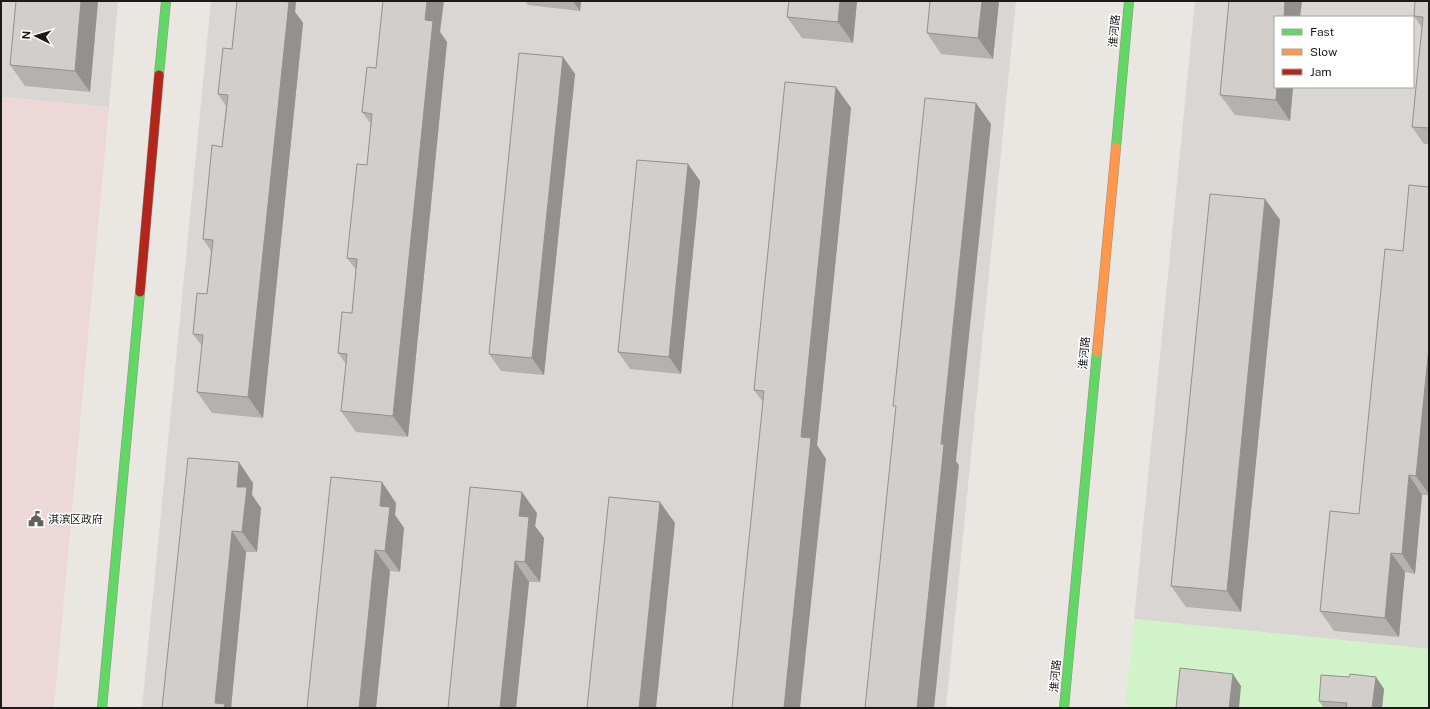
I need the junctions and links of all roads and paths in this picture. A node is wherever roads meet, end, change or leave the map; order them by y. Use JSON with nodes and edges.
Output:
{"nodes":[{"id":1,"x":166,"y":1,"type":"edge"},
{"id":2,"x":1129,"y":1,"type":"edge"},
{"id":3,"x":102,"y":708,"type":"edge"},
{"id":4,"x":1064,"y":708,"type":"edge"}],
"edges":[{"from":1,"to":3,"type":"street"},
{"from":2,"to":4,"type":"street","name":"淮河路"}]}
